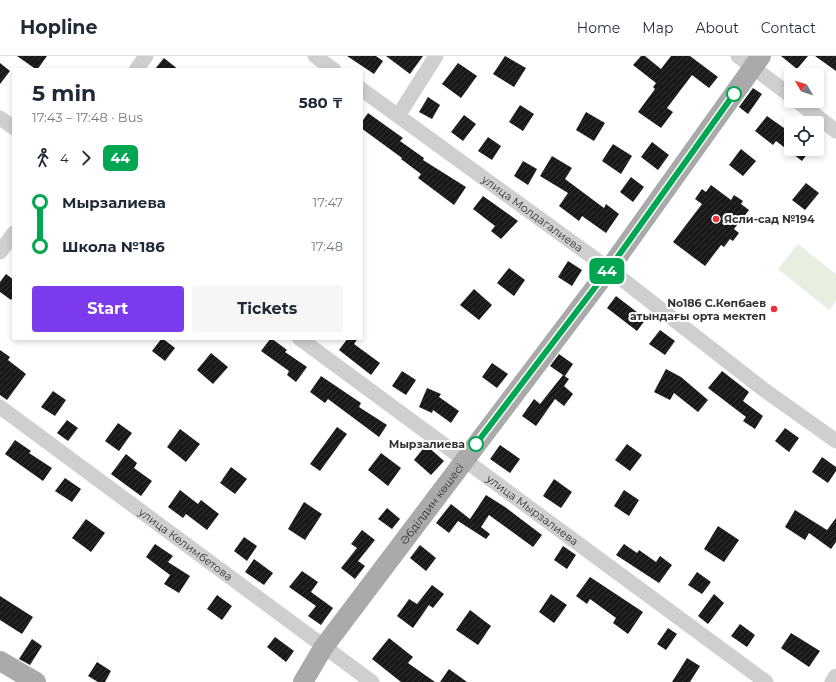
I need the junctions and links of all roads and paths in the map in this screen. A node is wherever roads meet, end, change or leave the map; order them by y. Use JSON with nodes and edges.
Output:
{"nodes":[{"id":1,"x":146,"y":56,"type":"edge"},
{"id":2,"x":315,"y":56,"type":"edge"},
{"id":3,"x":436,"y":56,"type":"edge"},
{"id":4,"x":751,"y":60,"type":"edge"},
{"id":5,"x":137,"y":68,"type":"edge"},
{"id":6,"x":331,"y":68,"type":"edge"},
{"id":7,"x":363,"y":90,"type":"edge"},
{"id":8,"x":784,"y":90,"type":"edge"},
{"id":9,"x":806,"y":108,"type":"edge"},
{"id":10,"x":398,"y":116,"type":"junction"},
{"id":11,"x":0,"y":118,"type":"edge"},
{"id":12,"x":12,"y":127,"type":"edge"},
{"id":13,"x":836,"y":131,"type":"edge"},
{"id":14,"x":12,"y":236,"type":"edge"},
{"id":15,"x":0,"y":252,"type":"edge"},
{"id":16,"x":609,"y":269,"type":"junction"},
{"id":17,"x":301,"y":340,"type":"edge"},
{"id":18,"x":0,"y":407,"type":"edge"},
{"id":19,"x":836,"y":441,"type":"edge"},
{"id":20,"x":464,"y":460,"type":"junction"},
{"id":21,"x":323,"y":648,"type":"junction"},
{"id":22,"x":0,"y":660,"type":"edge"},
{"id":23,"x":836,"y":676,"type":"edge"},
{"id":24,"x":36,"y":682,"type":"edge"},
{"id":25,"x":302,"y":682,"type":"edge"},
{"id":26,"x":372,"y":682,"type":"edge"},
{"id":27,"x":766,"y":682,"type":"edge"},
{"id":28,"x":832,"y":682,"type":"edge"}],
"edges":[{"from":1,"to":5,"type":"street"},
{"from":2,"to":6,"type":"street"},
{"from":3,"to":10,"type":"street"},
{"from":4,"to":8,"type":"street"},
{"from":4,"to":16,"type":"main road","name":"Әбділдин көшесі"},
{"from":7,"to":10,"type":"street","name":"улица Молдагалиева"},
{"from":9,"to":13,"type":"street"},
{"from":10,"to":16,"type":"street","name":"улица Молдагалиева"},
{"from":11,"to":12,"type":"street"},
{"from":14,"to":15,"type":"street"},
{"from":16,"to":19,"type":"street","name":"улица Молдагалиева"},
{"from":16,"to":20,"type":"main road","name":"Әбділдин көшесі"},
{"from":17,"to":20,"type":"street","name":"улица Мырзалиева"},
{"from":18,"to":21,"type":"street","name":"улица Келимбетова"},
{"from":20,"to":21,"type":"main road","name":"Әбділдин көшесі"},
{"from":20,"to":27,"type":"street","name":"улица Мырзалиева"},
{"from":21,"to":25,"type":"main road","name":"Әбділдин көшесі"},
{"from":21,"to":26,"type":"street","name":"улица Келимбетова"},
{"from":22,"to":24,"type":"main road"},
{"from":23,"to":28,"type":"street"}]}
